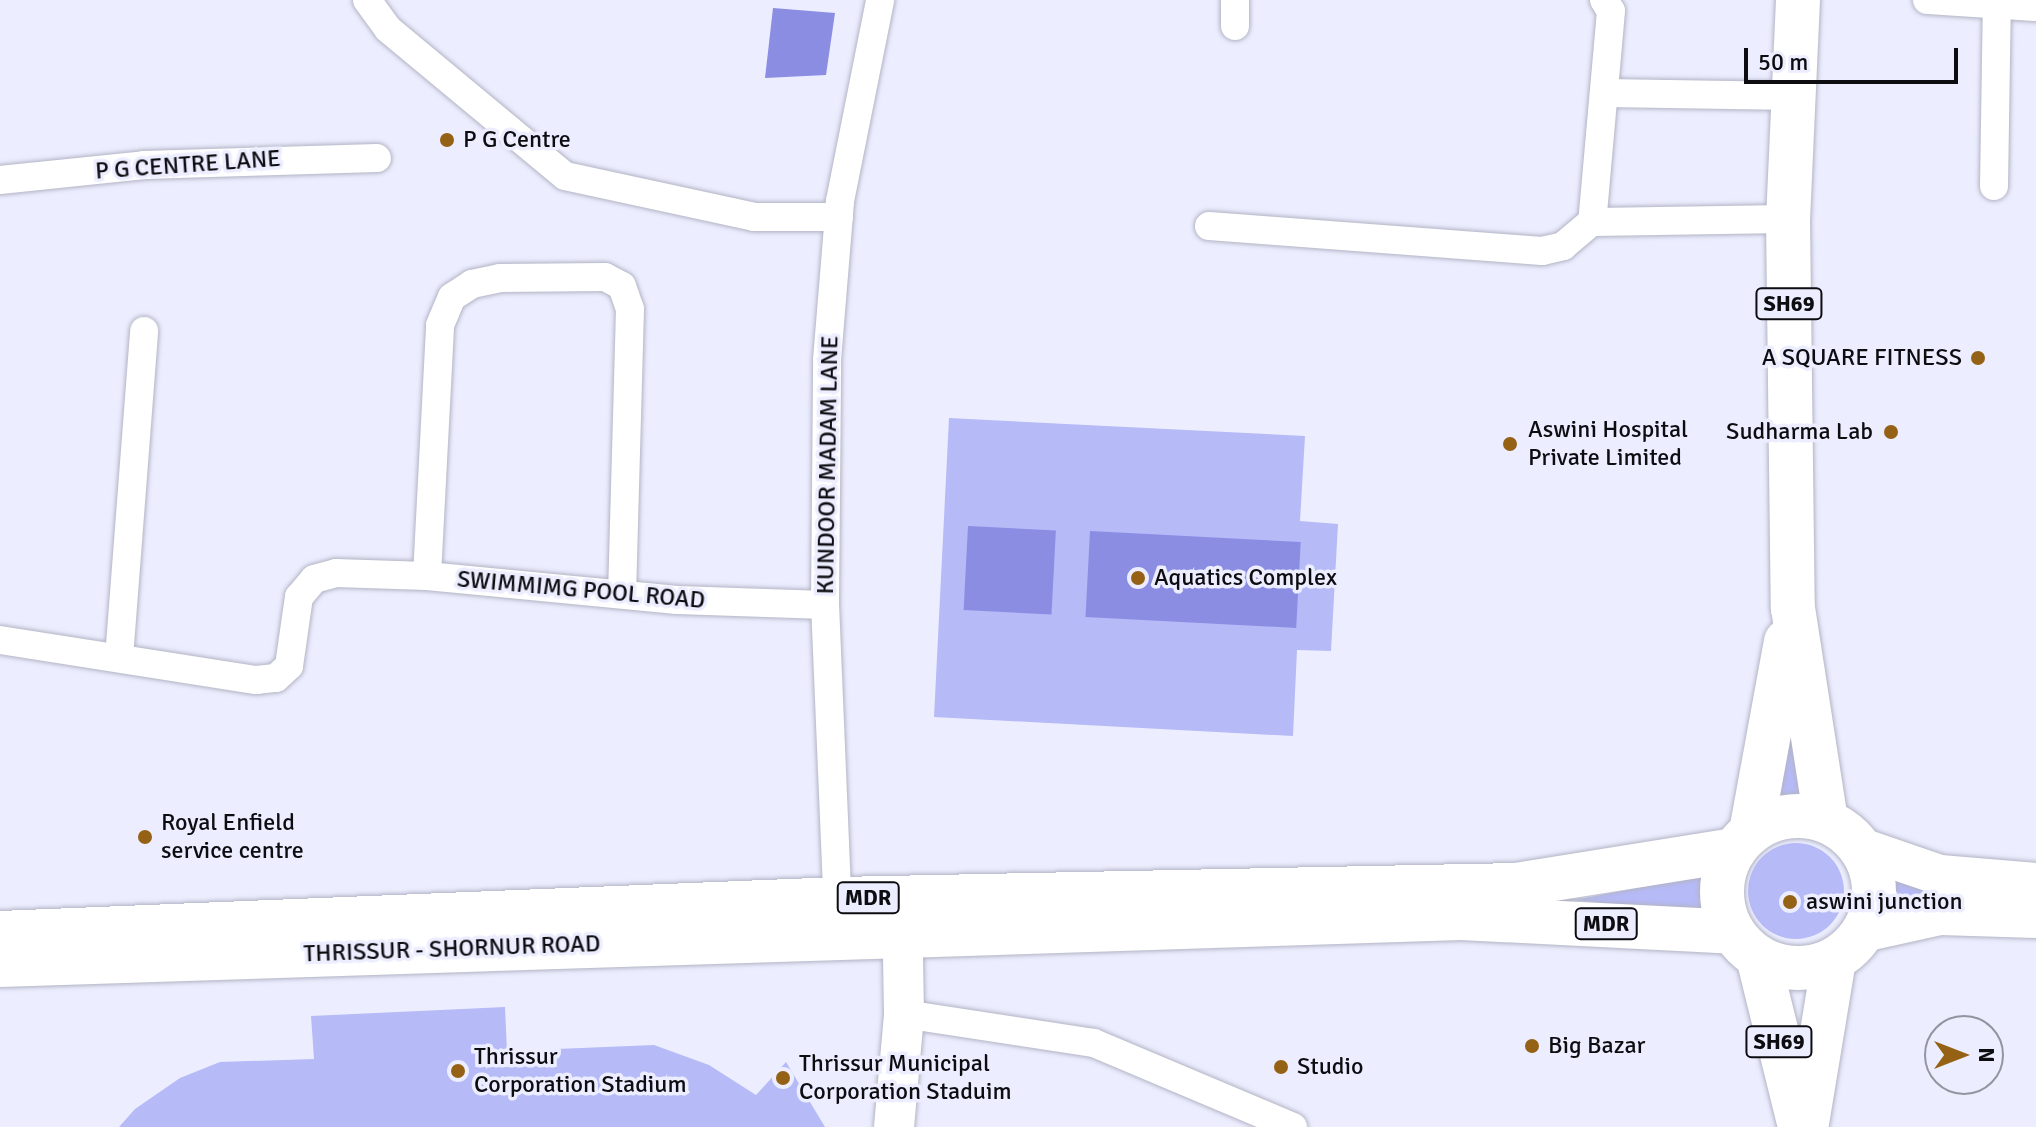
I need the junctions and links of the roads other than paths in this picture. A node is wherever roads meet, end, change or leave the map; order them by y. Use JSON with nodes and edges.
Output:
{"nodes":[{"id":1,"x":367,"y":0,"type":"edge"},
{"id":2,"x":880,"y":0,"type":"edge"},
{"id":3,"x":1604,"y":0,"type":"edge"},
{"id":4,"x":1798,"y":0,"type":"edge"},
{"id":5,"x":1927,"y":0,"type":"edge"},
{"id":6,"x":1997,"y":5,"type":"junction"},
{"id":7,"x":2036,"y":7,"type":"edge"},
{"id":8,"x":1604,"y":93,"type":"junction"},
{"id":9,"x":1794,"y":96,"type":"junction"},
{"id":10,"x":377,"y":158,"type":"dead end"},
{"id":11,"x":0,"y":180,"type":"edge"},
{"id":12,"x":1994,"y":186,"type":"dead end"},
{"id":13,"x":839,"y":217,"type":"junction"},
{"id":14,"x":1788,"y":219,"type":"junction"},
{"id":15,"x":1592,"y":222,"type":"junction"},
{"id":16,"x":1209,"y":226,"type":"dead end"},
{"id":17,"x":144,"y":331,"type":"dead end"},
{"id":18,"x":427,"y":576,"type":"junction"},
{"id":19,"x":622,"y":594,"type":"junction"},
{"id":20,"x":825,"y":605,"type":"junction"},
{"id":21,"x":1793,"y":608,"type":"junction"},
{"id":22,"x":0,"y":640,"type":"edge"},
{"id":23,"x":119,"y":658,"type":"junction"},
{"id":24,"x":1826,"y":820,"type":"junction"},
{"id":25,"x":1742,"y":841,"type":"junction"},
{"id":26,"x":1861,"y":848,"type":"junction"},
{"id":27,"x":2036,"y":883,"type":"edge"},
{"id":28,"x":1431,"y":903,"type":"junction"},
{"id":29,"x":902,"y":915,"type":"junction"},
{"id":30,"x":838,"y":917,"type":"junction"},
{"id":31,"x":2036,"y":918,"type":"edge"},
{"id":32,"x":0,"y":933,"type":"edge"},
{"id":33,"x":1746,"y":944,"type":"junction"},
{"id":34,"x":1848,"y":946,"type":"junction"},
{"id":35,"x":0,"y":965,"type":"edge"},
{"id":36,"x":904,"y":1014,"type":"junction"},
{"id":37,"x":894,"y":1127,"type":"edge"},
{"id":38,"x":1293,"y":1127,"type":"edge"},
{"id":39,"x":1800,"y":1127,"type":"edge"},
{"id":40,"x":1806,"y":1127,"type":"edge"}],
"edges":[{"from":1,"to":13,"type":"street"},
{"from":2,"to":13,"type":"street","name":"KUNDOOR MADAM LANE"},
{"from":3,"to":8,"type":"street"},
{"from":4,"to":9,"type":"main road","number":"SH69"},
{"from":5,"to":6,"type":"street"},
{"from":6,"to":7,"type":"street"},
{"from":6,"to":12,"type":"street"},
{"from":8,"to":9,"type":"street"},
{"from":8,"to":15,"type":"street"},
{"from":9,"to":14,"type":"main road","number":"SH69"},
{"from":10,"to":11,"type":"street","name":"P G CENTRE LANE"},
{"from":13,"to":20,"type":"street","name":"KUNDOOR MADAM LANE"},
{"from":14,"to":15,"type":"street"},
{"from":14,"to":21,"type":"main road","number":"SH69"},
{"from":15,"to":16,"type":"street"},
{"from":17,"to":23,"type":"street"},
{"from":18,"to":19,"type":"street","name":"SWIMMIMG POOL ROAD"},
{"from":18,"to":19,"type":"street"},
{"from":18,"to":23,"type":"street","name":"SWIMMIMG POOL ROAD"},
{"from":19,"to":20,"type":"street","name":"SWIMMIMG POOL ROAD"},
{"from":20,"to":30,"type":"street","name":"KUNDOOR MADAM LANE"},
{"from":21,"to":24,"type":"main road","number":"SH69"},
{"from":21,"to":25,"type":"main road","number":"SH69"},
{"from":22,"to":23,"type":"street"},
{"from":24,"to":25,"type":"main road"},
{"from":24,"to":26,"type":"main road"},
{"from":25,"to":28,"type":"main road","number":"MDR"},
{"from":25,"to":33,"type":"main road","number":"SH69"},
{"from":26,"to":27,"type":"main road"},
{"from":26,"to":34,"type":"main road","number":"SH69"},
{"from":28,"to":29,"type":"main road","number":"MDR"},
{"from":28,"to":33,"type":"main road","number":"MDR"},
{"from":29,"to":30,"type":"main road","name":"THRISSUR - SHORNUR ROAD","number":"MDR"},
{"from":29,"to":36,"type":"main road"},
{"from":30,"to":32,"type":"main road","number":"MDR"},
{"from":30,"to":35,"type":"main road","name":"THRISSUR - SHORNUR ROAD","number":"MDR"},
{"from":31,"to":34,"type":"main road"},
{"from":33,"to":34,"type":"main road"},
{"from":33,"to":39,"type":"main road","number":"SH69"},
{"from":34,"to":40,"type":"main road","number":"SH69"},
{"from":36,"to":37,"type":"main road"},
{"from":36,"to":38,"type":"street"}]}
